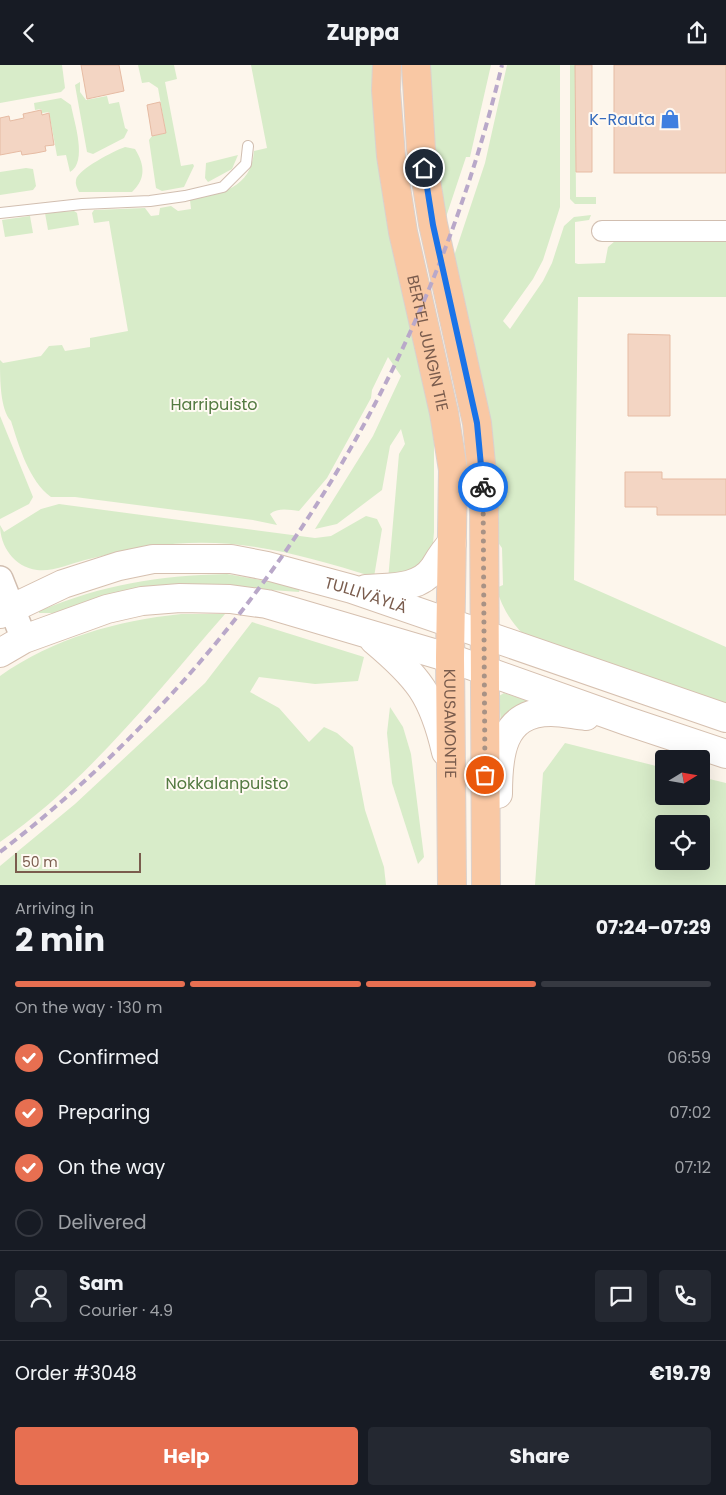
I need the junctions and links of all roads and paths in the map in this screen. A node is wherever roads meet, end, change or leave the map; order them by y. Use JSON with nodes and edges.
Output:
{"nodes":[{"id":1,"x":387,"y":65,"type":"edge"},
{"id":2,"x":416,"y":65,"type":"edge"},
{"id":3,"x":248,"y":146,"type":"dead end"},
{"id":4,"x":0,"y":213,"type":"edge"},
{"id":5,"x":602,"y":231,"type":"dead end"},
{"id":6,"x":726,"y":231,"type":"edge"},
{"id":7,"x":452,"y":543,"type":"junction"},
{"id":8,"x":0,"y":579,"type":"edge"},
{"id":9,"x":352,"y":589,"type":"junction"},
{"id":10,"x":5,"y":611,"type":"edge"},
{"id":11,"x":451,"y":623,"type":"junction"},
{"id":12,"x":367,"y":635,"type":"junction"},
{"id":13,"x":485,"y":635,"type":"junction"},
{"id":14,"x":24,"y":639,"type":"junction"},
{"id":15,"x":0,"y":653,"type":"edge"},
{"id":16,"x":450,"y":658,"type":"junction"},
{"id":17,"x":485,"y":669,"type":"junction"},
{"id":18,"x":726,"y":718,"type":"edge"},
{"id":19,"x":627,"y":721,"type":"junction"},
{"id":20,"x":726,"y":754,"type":"edge"},
{"id":21,"x":451,"y":773,"type":"junction"},
{"id":22,"x":452,"y":885,"type":"edge"},
{"id":23,"x":486,"y":885,"type":"edge"},
{"id":24,"x":493,"y":885,"type":"edge"}],
"edges":[{"from":1,"to":7,"type":"highway","name":"BERTEL JUNGIN TIE"},
{"from":2,"to":13,"type":"highway","name":"BERTEL JUNGIN TIE"},
{"from":3,"to":4,"type":"lane"},
{"from":5,"to":6,"type":"street"},
{"from":7,"to":9,"type":"main road"},
{"from":7,"to":11,"type":"highway","name":"BERTEL JUNGIN TIE"},
{"from":8,"to":10,"type":"street"},
{"from":9,"to":10,"type":"main road","name":"TULLIVÄYLÄ"},
{"from":9,"to":11,"type":"main road","name":"TULLIVÄYLÄ"},
{"from":10,"to":14,"type":"street"},
{"from":11,"to":13,"type":"main road","name":"TULLIVÄYLÄ"},
{"from":11,"to":16,"type":"highway","name":"KUUSAMONTIE"},
{"from":12,"to":14,"type":"main road"},
{"from":12,"to":16,"type":"main road"},
{"from":12,"to":21,"type":"main road"},
{"from":13,"to":17,"type":"highway","name":"BERTEL JUNGIN TIE"},
{"from":13,"to":18,"type":"main road","name":"TULLIVÄYLÄ"},
{"from":14,"to":15,"type":"main road"},
{"from":16,"to":17,"type":"main road"},
{"from":16,"to":21,"type":"highway","name":"KUUSAMONTIE"},
{"from":17,"to":19,"type":"main road"},
{"from":17,"to":23,"type":"highway","name":"KUUSAMONTIE"},
{"from":19,"to":20,"type":"main road"},
{"from":19,"to":24,"type":"main road"},
{"from":21,"to":22,"type":"highway","name":"KUUSAMONTIE"}]}
